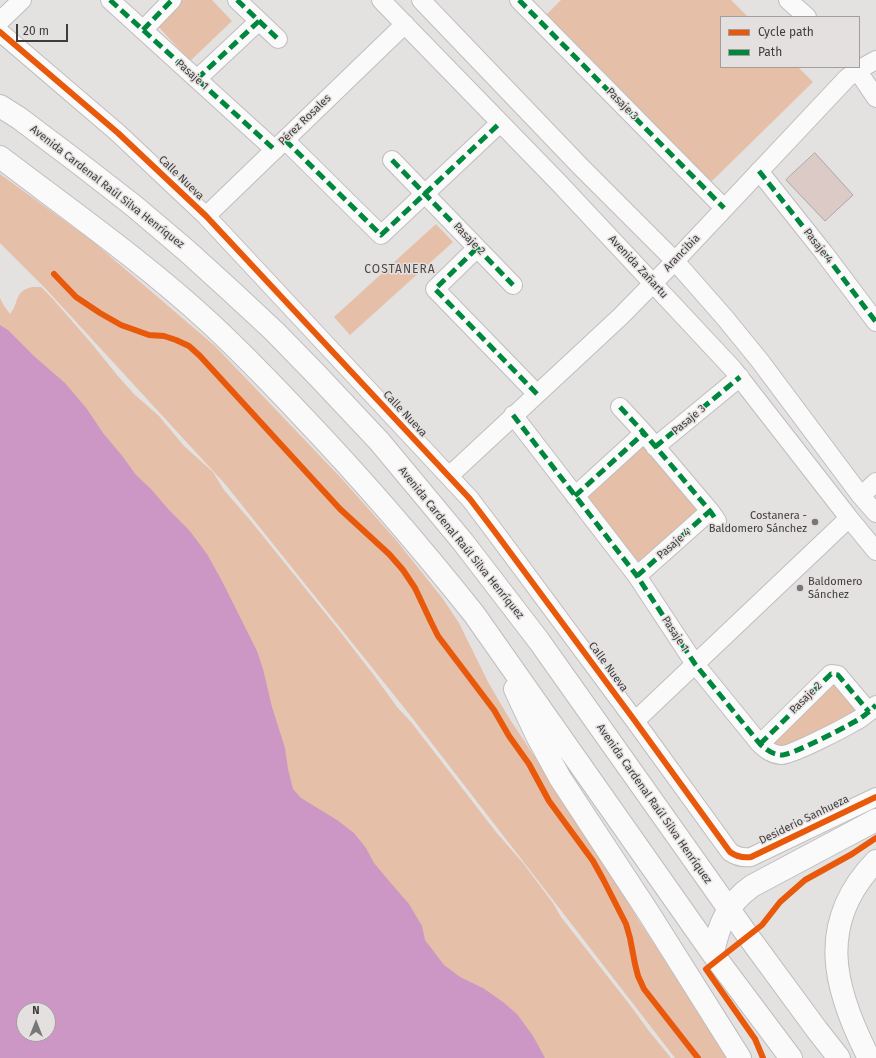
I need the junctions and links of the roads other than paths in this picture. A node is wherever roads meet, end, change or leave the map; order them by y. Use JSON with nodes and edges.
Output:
{"nodes":[{"id":1,"x":22,"y":0,"type":"edge"},
{"id":2,"x":110,"y":0,"type":"edge"},
{"id":3,"x":172,"y":0,"type":"edge"},
{"id":4,"x":237,"y":0,"type":"edge"},
{"id":5,"x":381,"y":0,"type":"edge"},
{"id":6,"x":788,"y":0,"type":"edge"},
{"id":7,"x":425,"y":1,"type":"edge"},
{"id":8,"x":525,"y":2,"type":"edge"},
{"id":9,"x":806,"y":16,"type":"edge"},
{"id":10,"x":259,"y":20,"type":"junction"},
{"id":11,"x":0,"y":21,"type":"edge"},
{"id":12,"x":405,"y":24,"type":"junction"},
{"id":13,"x":142,"y":30,"type":"junction"},
{"id":14,"x":0,"y":32,"type":"edge"},
{"id":15,"x":278,"y":39,"type":"dead end"},
{"id":16,"x":876,"y":60,"type":"edge"},
{"id":17,"x":860,"y":66,"type":"edge"},
{"id":18,"x":856,"y":68,"type":"edge"},
{"id":19,"x":197,"y":79,"type":"junction"},
{"id":20,"x":876,"y":98,"type":"edge"},
{"id":21,"x":0,"y":106,"type":"edge"},
{"id":22,"x":500,"y":122,"type":"junction"},
{"id":23,"x":280,"y":145,"type":"junction"},
{"id":24,"x":0,"y":157,"type":"edge"},
{"id":25,"x":392,"y":160,"type":"dead end"},
{"id":26,"x":759,"y":171,"type":"junction"},
{"id":27,"x":425,"y":194,"type":"junction"},
{"id":28,"x":724,"y":208,"type":"junction"},
{"id":29,"x":206,"y":216,"type":"junction"},
{"id":30,"x":478,"y":248,"type":"junction"},
{"id":31,"x":675,"y":261,"type":"junction"},
{"id":32,"x":653,"y":283,"type":"junction"},
{"id":33,"x":514,"y":285,"type":"dead end"},
{"id":34,"x":876,"y":322,"type":"edge"},
{"id":35,"x":740,"y":377,"type":"junction"},
{"id":36,"x":537,"y":394,"type":"junction"},
{"id":37,"x":620,"y":407,"type":"dead end"},
{"id":38,"x":513,"y":415,"type":"junction"},
{"id":39,"x":644,"y":433,"type":"junction"},
{"id":40,"x":655,"y":447,"type":"junction"},
{"id":41,"x":448,"y":476,"type":"junction"},
{"id":42,"x":876,"y":482,"type":"edge"},
{"id":43,"x":575,"y":496,"type":"junction"},
{"id":44,"x":862,"y":496,"type":"junction"},
{"id":45,"x":876,"y":513,"type":"edge"},
{"id":46,"x":849,"y":518,"type":"junction"},
{"id":47,"x":876,"y":551,"type":"edge"},
{"id":48,"x":637,"y":576,"type":"junction"},
{"id":49,"x":489,"y":634,"type":"junction"},
{"id":50,"x":695,"y":664,"type":"junction"},
{"id":51,"x":873,"y":708,"type":"edge"},
{"id":52,"x":635,"y":721,"type":"junction"},
{"id":53,"x":760,"y":744,"type":"junction"},
{"id":54,"x":876,"y":797,"type":"edge"},
{"id":55,"x":876,"y":820,"type":"edge"},
{"id":56,"x":739,"y":857,"type":"joint"},
{"id":57,"x":876,"y":861,"type":"edge"},
{"id":58,"x":729,"y":909,"type":"junction"},
{"id":59,"x":713,"y":954,"type":"junction"},
{"id":60,"x":740,"y":1058,"type":"edge"},
{"id":61,"x":791,"y":1058,"type":"edge"},
{"id":62,"x":839,"y":1058,"type":"edge"},
{"id":63,"x":869,"y":1058,"type":"edge"}],
"edges":[{"from":1,"to":11,"type":"street"},
{"from":2,"to":13,"type":"street","name":"Pasaje 1"},
{"from":3,"to":13,"type":"street"},
{"from":4,"to":10,"type":"street"},
{"from":5,"to":12,"type":"street","name":"Avenida Zañartu"},
{"from":6,"to":9,"type":"street"},
{"from":7,"to":31,"type":"street"},
{"from":8,"to":28,"type":"street","name":"Pasaje 3"},
{"from":10,"to":15,"type":"street"},
{"from":10,"to":19,"type":"street"},
{"from":12,"to":22,"type":"street","name":"Avenida Zañartu"},
{"from":12,"to":23,"type":"street","name":"Pérez Rosales"},
{"from":13,"to":19,"type":"street","name":"Pasaje 1"},
{"from":14,"to":29,"type":"street","name":"Calle Nueva"},
{"from":16,"to":17,"type":"street","name":"Arancibia"},
{"from":18,"to":20,"type":"street"},
{"from":18,"to":26,"type":"street","name":"Arancibia"},
{"from":19,"to":23,"type":"street","name":"Pasaje 1"},
{"from":21,"to":58,"type":"main road","name":"Avenida Cardenal Raúl Silva Henríquez"},
{"from":22,"to":27,"type":"street"},
{"from":22,"to":32,"type":"street","name":"Avenida Zañartu"},
{"from":23,"to":27,"type":"street","name":"Pasaje 1"},
{"from":23,"to":29,"type":"street","name":"Pérez Rosales"},
{"from":24,"to":49,"type":"main road"},
{"from":25,"to":27,"type":"street","name":"Pasaje 2"},
{"from":26,"to":28,"type":"street","name":"Arancibia"},
{"from":26,"to":34,"type":"street","name":"Pasaje 4"},
{"from":27,"to":30,"type":"street","name":"Pasaje 2"},
{"from":28,"to":31,"type":"street","name":"Arancibia"},
{"from":29,"to":41,"type":"street","name":"Calle Nueva"},
{"from":30,"to":33,"type":"street","name":"Pasaje 2"},
{"from":30,"to":36,"type":"street"},
{"from":31,"to":32,"type":"street","name":"Arancibia"},
{"from":31,"to":44,"type":"street"},
{"from":32,"to":35,"type":"street","name":"Avenida Zañartu"},
{"from":32,"to":36,"type":"street","name":"Arancibia"},
{"from":35,"to":40,"type":"street","name":"Pasaje 3"},
{"from":35,"to":46,"type":"street","name":"Avenida Zañartu"},
{"from":36,"to":38,"type":"street","name":"Arancibia"},
{"from":37,"to":39,"type":"street"},
{"from":38,"to":41,"type":"street","name":"Arancibia"},
{"from":38,"to":43,"type":"street","name":"Pasaje 1"},
{"from":39,"to":40,"type":"street"},
{"from":39,"to":43,"type":"street"},
{"from":40,"to":48,"type":"street","name":"Pasaje 4"},
{"from":41,"to":52,"type":"street","name":"Calle Nueva"},
{"from":42,"to":44,"type":"street"},
{"from":43,"to":48,"type":"street","name":"Pasaje 1"},
{"from":44,"to":45,"type":"street"},
{"from":46,"to":47,"type":"street","name":"Avenida Zañartu"},
{"from":46,"to":50,"type":"street"},
{"from":48,"to":50,"type":"street","name":"Pasaje 1"},
{"from":49,"to":59,"type":"main road"},
{"from":49,"to":60,"type":"main road"},
{"from":50,"to":52,"type":"street"},
{"from":50,"to":53,"type":"street","name":"Pasaje 1"},
{"from":51,"to":53,"type":"street","name":"Pasaje 1"},
{"from":51,"to":53,"type":"street","name":"Pasaje 2"},
{"from":52,"to":56,"type":"street","name":"Calle Nueva"},
{"from":54,"to":56,"type":"street","name":"Desiderio Sanhueza"},
{"from":55,"to":58,"type":"main road"},
{"from":57,"to":63,"type":"main road"},
{"from":58,"to":59,"type":"main road"},
{"from":58,"to":62,"type":"main road","name":"Avenida Cardenal Raúl Silva Henríquez"},
{"from":59,"to":61,"type":"main road"}]}
